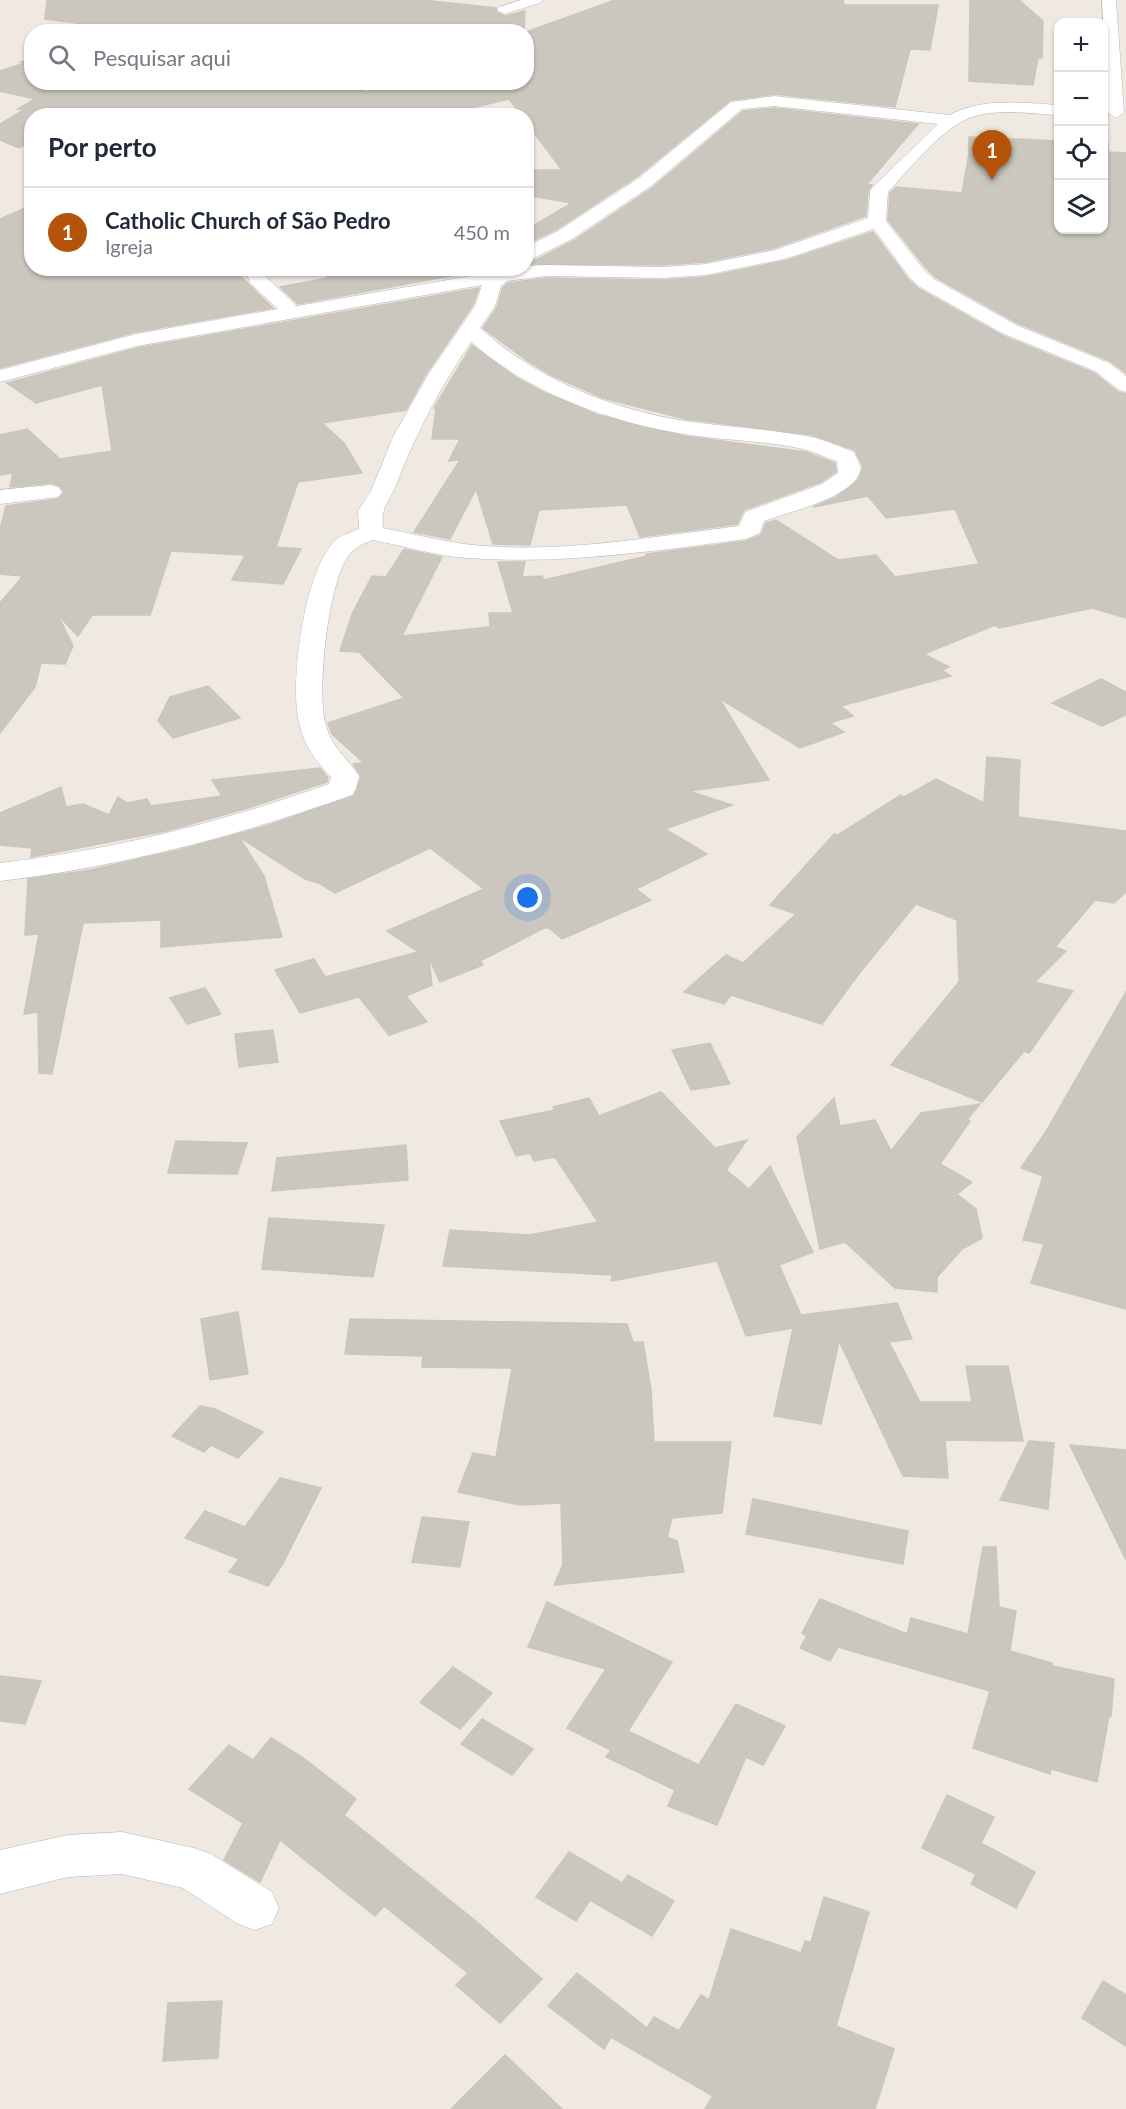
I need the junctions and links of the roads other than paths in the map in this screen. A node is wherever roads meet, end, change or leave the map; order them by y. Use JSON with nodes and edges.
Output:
{"nodes":[{"id":1,"x":535,"y":0,"type":"edge"},
{"id":2,"x":1109,"y":0,"type":"edge"},
{"id":3,"x":504,"y":10,"type":"dead end"},
{"id":4,"x":1054,"y":110,"type":"edge"},
{"id":5,"x":1115,"y":113,"type":"edge"},
{"id":6,"x":951,"y":120,"type":"junction"},
{"id":7,"x":877,"y":221,"type":"junction"},
{"id":8,"x":534,"y":250,"type":"edge"},
{"id":9,"x":534,"y":271,"type":"edge"},
{"id":10,"x":256,"y":276,"type":"edge"},
{"id":11,"x":488,"y":276,"type":"edge"},
{"id":12,"x":501,"y":276,"type":"edge"},
{"id":13,"x":292,"y":312,"type":"junction"},
{"id":14,"x":470,"y":330,"type":"junction"},
{"id":15,"x":0,"y":376,"type":"edge"},
{"id":16,"x":1126,"y":386,"type":"edge"},
{"id":17,"x":50,"y":492,"type":"dead end"},
{"id":18,"x":0,"y":497,"type":"edge"},
{"id":19,"x":371,"y":533,"type":"junction"},
{"id":20,"x":0,"y":872,"type":"edge"},
{"id":21,"x":0,"y":1872,"type":"edge"},
{"id":22,"x":255,"y":1908,"type":"dead end"}],
"edges":[{"from":1,"to":3,"type":"street"},
{"from":2,"to":5,"type":"street"},
{"from":4,"to":6,"type":"street"},
{"from":6,"to":7,"type":"street"},
{"from":6,"to":8,"type":"street"},
{"from":7,"to":9,"type":"street"},
{"from":7,"to":16,"type":"street"},
{"from":10,"to":13,"type":"street"},
{"from":11,"to":13,"type":"street"},
{"from":12,"to":14,"type":"street"},
{"from":13,"to":15,"type":"street"},
{"from":14,"to":19,"type":"street"},
{"from":14,"to":19,"type":"street"},
{"from":17,"to":18,"type":"street"},
{"from":19,"to":20,"type":"street"},
{"from":21,"to":22,"type":"street"}]}
